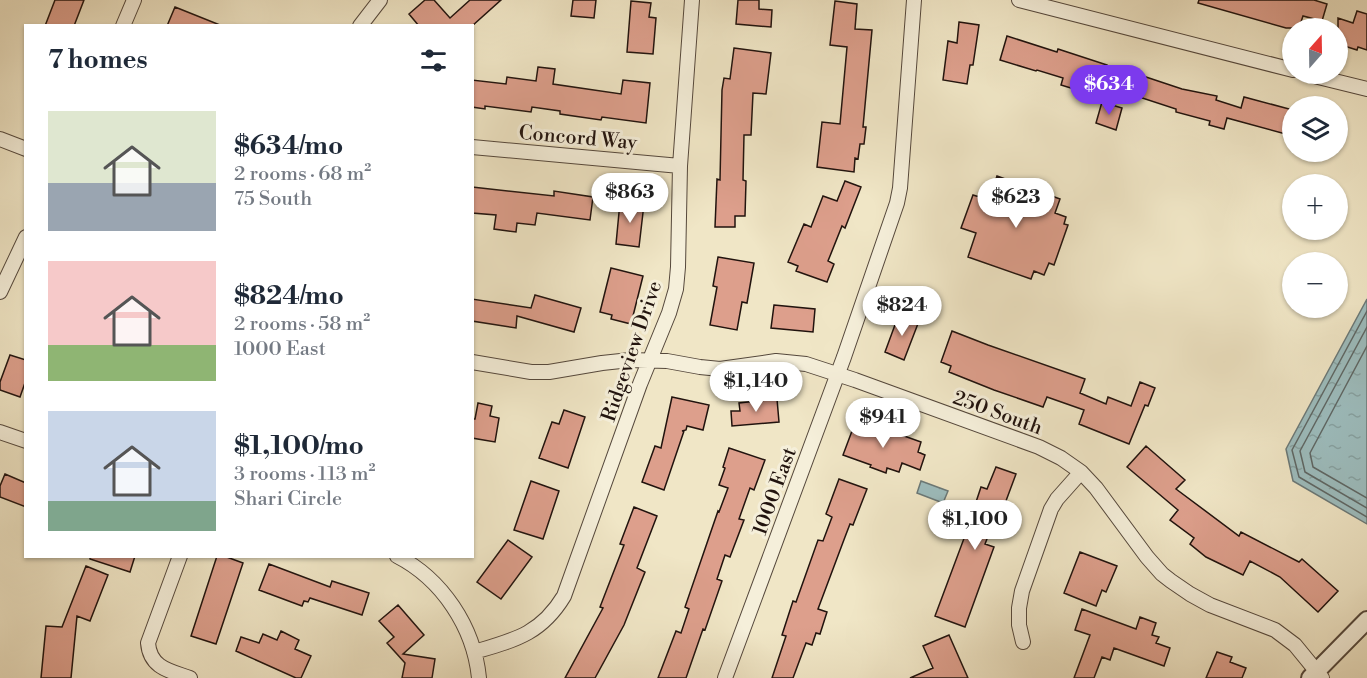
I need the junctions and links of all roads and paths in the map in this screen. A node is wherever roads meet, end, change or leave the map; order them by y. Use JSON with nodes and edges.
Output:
{"nodes":[{"id":1,"x":134,"y":0,"type":"edge"},
{"id":2,"x":380,"y":0,"type":"edge"},
{"id":3,"x":692,"y":0,"type":"edge"},
{"id":4,"x":914,"y":0,"type":"edge"},
{"id":5,"x":1019,"y":0,"type":"edge"},
{"id":6,"x":124,"y":24,"type":"edge"},
{"id":7,"x":362,"y":24,"type":"edge"},
{"id":8,"x":1282,"y":67,"type":"edge"},
{"id":9,"x":1347,"y":84,"type":"edge"},
{"id":10,"x":1367,"y":89,"type":"edge"},
{"id":11,"x":0,"y":139,"type":"edge"},
{"id":12,"x":474,"y":147,"type":"edge"},
{"id":13,"x":24,"y":148,"type":"edge"},
{"id":14,"x":680,"y":166,"type":"junction"},
{"id":15,"x":22,"y":251,"type":"edge"},
{"id":16,"x":0,"y":292,"type":"edge"},
{"id":17,"x":650,"y":360,"type":"junction"},
{"id":18,"x":474,"y":362,"type":"edge"},
{"id":19,"x":837,"y":374,"type":"junction"},
{"id":20,"x":0,"y":432,"type":"edge"},
{"id":21,"x":24,"y":440,"type":"edge"},
{"id":22,"x":1081,"y":472,"type":"junction"},
{"id":23,"x":179,"y":558,"type":"edge"},
{"id":24,"x":400,"y":558,"type":"edge"},
{"id":25,"x":1367,"y":620,"type":"edge"},
{"id":26,"x":1023,"y":642,"type":"dead end"},
{"id":27,"x":474,"y":652,"type":"junction"},
{"id":28,"x":1316,"y":676,"type":"edge"},
{"id":29,"x":190,"y":678,"type":"edge"},
{"id":30,"x":479,"y":678,"type":"edge"},
{"id":31,"x":725,"y":678,"type":"edge"}],
"edges":[{"from":1,"to":6,"type":"street"},
{"from":2,"to":7,"type":"street"},
{"from":3,"to":14,"type":"street","name":"Ridgeview Drive"},
{"from":4,"to":19,"type":"street","name":"1000 East"},
{"from":5,"to":8,"type":"street"},
{"from":9,"to":10,"type":"street"},
{"from":11,"to":13,"type":"street"},
{"from":12,"to":14,"type":"street","name":"Concord Way"},
{"from":14,"to":17,"type":"street","name":"Ridgeview Drive"},
{"from":15,"to":16,"type":"street"},
{"from":17,"to":18,"type":"street","name":"250 South"},
{"from":17,"to":19,"type":"street","name":"250 South"},
{"from":17,"to":27,"type":"street","name":"Ridgeview Drive"},
{"from":19,"to":22,"type":"street","name":"250 South"},
{"from":19,"to":31,"type":"street","name":"1000 East"},
{"from":20,"to":21,"type":"street"},
{"from":22,"to":26,"type":"street"},
{"from":22,"to":28,"type":"street","name":"250 South"},
{"from":23,"to":29,"type":"street"},
{"from":24,"to":27,"type":"street"},
{"from":25,"to":28,"type":"street"},
{"from":27,"to":30,"type":"street"}]}
